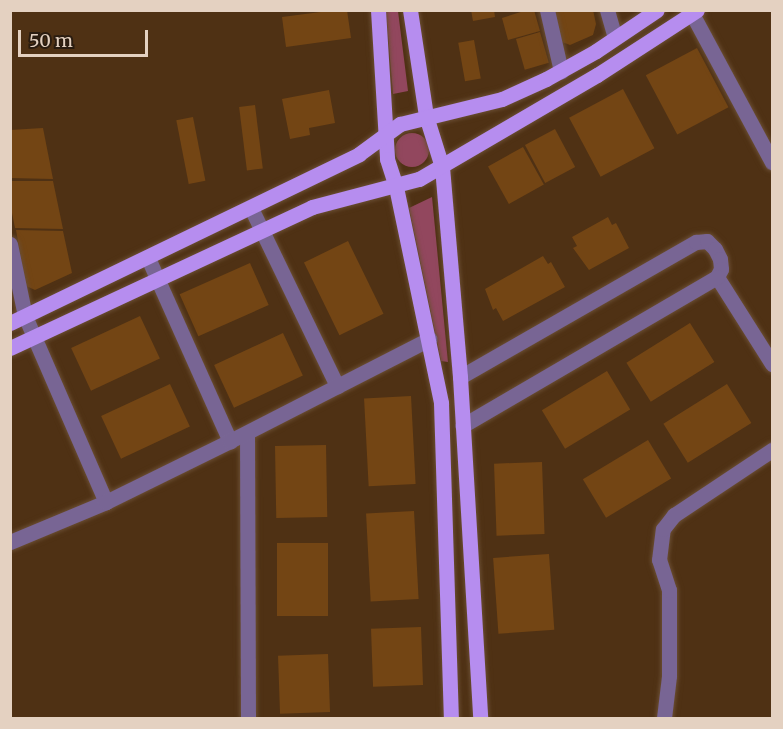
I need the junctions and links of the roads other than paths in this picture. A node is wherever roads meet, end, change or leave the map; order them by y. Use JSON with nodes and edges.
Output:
{"nodes":[{"id":1,"x":378,"y":10,"type":"edge"},
{"id":2,"x":410,"y":10,"type":"edge"},
{"id":3,"x":547,"y":10,"type":"edge"},
{"id":4,"x":608,"y":10,"type":"edge"},
{"id":5,"x":657,"y":10,"type":"edge"},
{"id":6,"x":693,"y":12,"type":"edge"},
{"id":7,"x":615,"y":38,"type":"junction"},
{"id":8,"x":561,"y":71,"type":"junction"},
{"id":9,"x":426,"y":116,"type":"junction"},
{"id":10,"x":384,"y":133,"type":"junction"},
{"id":11,"x":772,"y":162,"type":"edge"},
{"id":12,"x":442,"y":167,"type":"junction"},
{"id":13,"x":396,"y":187,"type":"junction"},
{"id":14,"x":251,"y":208,"type":"junction"},
{"id":15,"x":262,"y":230,"type":"junction"},
{"id":16,"x":10,"y":244,"type":"edge"},
{"id":17,"x":147,"y":258,"type":"junction"},
{"id":18,"x":717,"y":277,"type":"junction"},
{"id":19,"x":157,"y":278,"type":"junction"},
{"id":20,"x":25,"y":316,"type":"junction"},
{"id":21,"x":10,"y":323,"type":"edge"},
{"id":22,"x":34,"y":337,"type":"junction"},
{"id":23,"x":429,"y":339,"type":"junction"},
{"id":24,"x":10,"y":348,"type":"edge"},
{"id":25,"x":772,"y":364,"type":"edge"},
{"id":26,"x":460,"y":377,"type":"junction"},
{"id":27,"x":337,"y":386,"type":"junction"},
{"id":28,"x":462,"y":426,"type":"junction"},
{"id":29,"x":247,"y":433,"type":"junction"},
{"id":30,"x":230,"y":441,"type":"junction"},
{"id":31,"x":772,"y":450,"type":"edge"},
{"id":32,"x":106,"y":502,"type":"junction"},
{"id":33,"x":10,"y":542,"type":"edge"},
{"id":34,"x":248,"y":718,"type":"edge"},
{"id":35,"x":451,"y":718,"type":"edge"},
{"id":36,"x":480,"y":718,"type":"edge"},
{"id":37,"x":664,"y":718,"type":"edge"}],
"edges":[{"from":1,"to":10,"type":"main road"},
{"from":2,"to":9,"type":"main road"},
{"from":3,"to":8,"type":"street"},
{"from":4,"to":7,"type":"street"},
{"from":5,"to":7,"type":"main road"},
{"from":6,"to":11,"type":"street"},
{"from":6,"to":12,"type":"main road"},
{"from":7,"to":8,"type":"main road"},
{"from":8,"to":9,"type":"main road"},
{"from":9,"to":10,"type":"main road"},
{"from":9,"to":12,"type":"main road"},
{"from":10,"to":13,"type":"main road"},
{"from":10,"to":14,"type":"main road"},
{"from":12,"to":13,"type":"main road"},
{"from":12,"to":26,"type":"main road"},
{"from":13,"to":15,"type":"main road"},
{"from":13,"to":23,"type":"main road"},
{"from":14,"to":15,"type":"street"},
{"from":14,"to":17,"type":"main road"},
{"from":15,"to":19,"type":"main road"},
{"from":15,"to":27,"type":"street"},
{"from":16,"to":20,"type":"street"},
{"from":17,"to":19,"type":"street"},
{"from":17,"to":20,"type":"main road"},
{"from":18,"to":25,"type":"street"},
{"from":18,"to":26,"type":"street"},
{"from":18,"to":28,"type":"street"},
{"from":19,"to":22,"type":"main road"},
{"from":19,"to":30,"type":"street"},
{"from":20,"to":21,"type":"main road"},
{"from":20,"to":22,"type":"street"},
{"from":22,"to":24,"type":"main road"},
{"from":22,"to":32,"type":"street"},
{"from":23,"to":27,"type":"street"},
{"from":23,"to":35,"type":"main road"},
{"from":26,"to":28,"type":"main road"},
{"from":27,"to":29,"type":"street"},
{"from":28,"to":36,"type":"main road"},
{"from":29,"to":30,"type":"street"},
{"from":29,"to":34,"type":"street"},
{"from":30,"to":32,"type":"street"},
{"from":31,"to":37,"type":"street"},
{"from":32,"to":33,"type":"street"}]}
